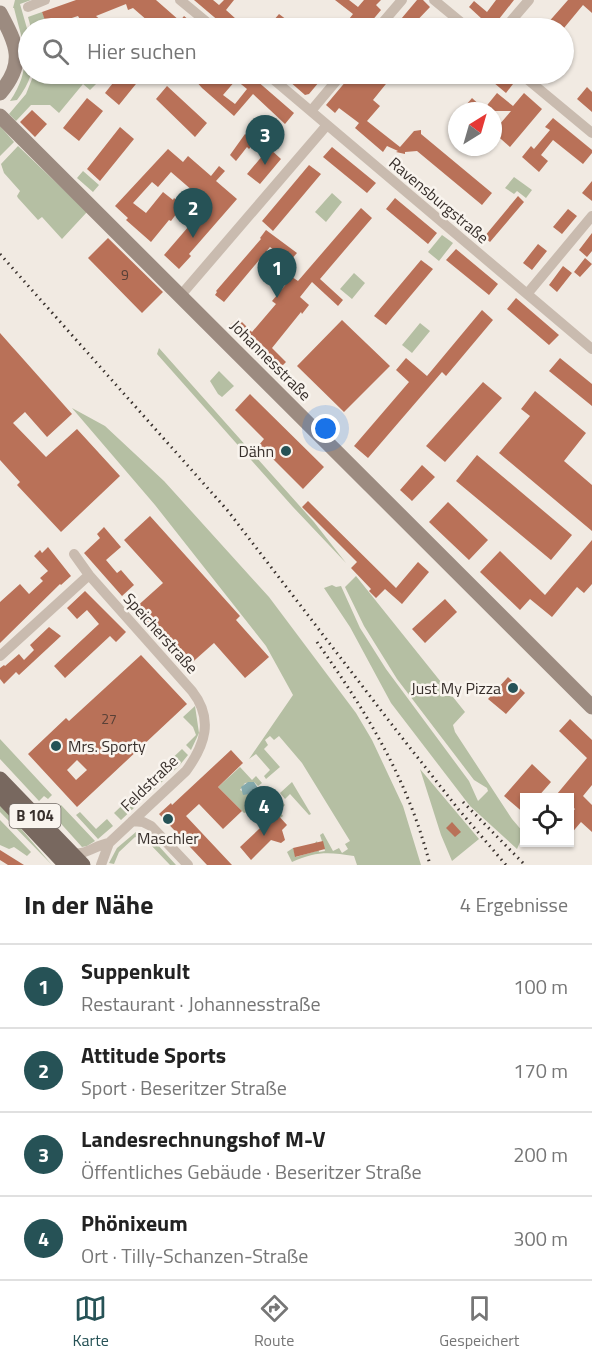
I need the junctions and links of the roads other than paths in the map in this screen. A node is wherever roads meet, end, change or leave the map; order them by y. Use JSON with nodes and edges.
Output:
{"nodes":[{"id":1,"x":45,"y":0,"type":"edge"},
{"id":2,"x":180,"y":0,"type":"edge"},
{"id":3,"x":402,"y":0,"type":"edge"},
{"id":4,"x":434,"y":0,"type":"edge"},
{"id":5,"x":529,"y":0,"type":"edge"},
{"id":6,"x":28,"y":7,"type":"dead end"},
{"id":7,"x":0,"y":13,"type":"edge"},
{"id":8,"x":202,"y":18,"type":"edge"},
{"id":9,"x":387,"y":18,"type":"edge"},
{"id":10,"x":456,"y":18,"type":"edge"},
{"id":11,"x":514,"y":18,"type":"edge"},
{"id":12,"x":279,"y":84,"type":"edge"},
{"id":13,"x":334,"y":84,"type":"edge"},
{"id":14,"x":532,"y":84,"type":"edge"},
{"id":15,"x":0,"y":93,"type":"edge"},
{"id":16,"x":311,"y":111,"type":"junction"},
{"id":17,"x":0,"y":116,"type":"edge"},
{"id":18,"x":327,"y":125,"type":"junction"},
{"id":19,"x":592,"y":133,"type":"edge"},
{"id":20,"x":592,"y":216,"type":"edge"},
{"id":21,"x":527,"y":294,"type":"junction"},
{"id":22,"x":181,"y":295,"type":"junction"},
{"id":23,"x":592,"y":348,"type":"edge"},
{"id":24,"x":74,"y":554,"type":"dead end"},
{"id":25,"x":89,"y":575,"type":"junction"},
{"id":26,"x":0,"y":656,"type":"edge"},
{"id":27,"x":592,"y":708,"type":"edge"},
{"id":28,"x":203,"y":741,"type":"joint"},
{"id":29,"x":0,"y":779,"type":"edge"},
{"id":30,"x":0,"y":795,"type":"edge"},
{"id":31,"x":132,"y":821,"type":"junction"},
{"id":32,"x":34,"y":830,"type":"junction"},
{"id":33,"x":109,"y":843,"type":"junction"},
{"id":34,"x":69,"y":859,"type":"edge"},
{"id":35,"x":55,"y":865,"type":"edge"},
{"id":36,"x":82,"y":865,"type":"edge"},
{"id":37,"x":101,"y":865,"type":"edge"},
{"id":38,"x":188,"y":865,"type":"edge"}],
"edges":[{"from":1,"to":6,"type":"street"},
{"from":2,"to":8,"type":"street"},
{"from":3,"to":9,"type":"street"},
{"from":4,"to":10,"type":"street"},
{"from":5,"to":11,"type":"street"},
{"from":7,"to":15,"type":"main road"},
{"from":12,"to":16,"type":"street","name":"Ravensburgstraße"},
{"from":13,"to":16,"type":"street"},
{"from":14,"to":19,"type":"street"},
{"from":16,"to":18,"type":"street","name":"Ravensburgstraße"},
{"from":17,"to":22,"type":"main road","name":"Johannesstraße"},
{"from":18,"to":21,"type":"street","name":"Ravensburgstraße"},
{"from":18,"to":22,"type":"street"},
{"from":20,"to":21,"type":"street"},
{"from":21,"to":23,"type":"street","name":"Ravensburgstraße"},
{"from":22,"to":27,"type":"main road","name":"Johannesstraße"},
{"from":24,"to":25,"type":"street","name":"Speicherstraße"},
{"from":25,"to":26,"type":"street"},
{"from":25,"to":28,"type":"street","name":"Speicherstraße"},
{"from":28,"to":31,"type":"street","name":"Feldstraße"},
{"from":29,"to":34,"type":"main road","number":"B 104"},
{"from":30,"to":32,"type":"main road","number":"B 104"},
{"from":31,"to":33,"type":"street","name":"Feldstraße"},
{"from":31,"to":38,"type":"street"},
{"from":32,"to":34,"type":"main road","number":"B 104"},
{"from":32,"to":35,"type":"street"},
{"from":33,"to":34,"type":"street"},
{"from":33,"to":37,"type":"street"},
{"from":34,"to":36,"type":"main road","number":"B 104"}]}
